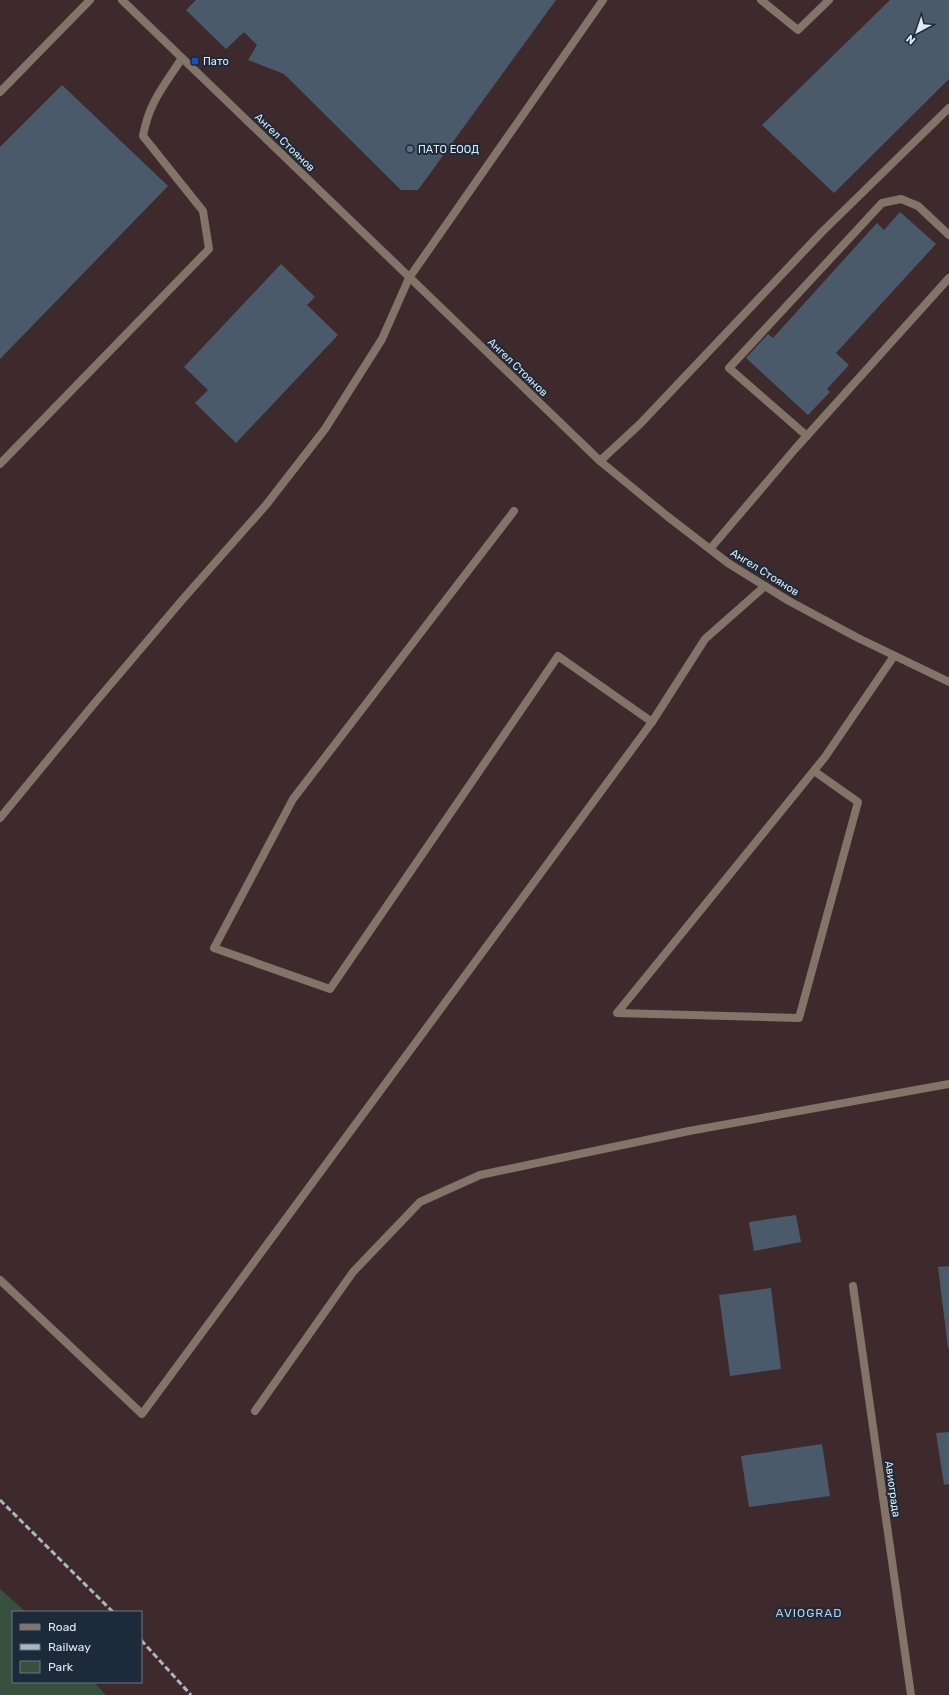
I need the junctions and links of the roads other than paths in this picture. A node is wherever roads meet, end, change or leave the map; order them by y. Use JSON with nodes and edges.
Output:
{"nodes":[{"id":1,"x":90,"y":0,"type":"edge"},
{"id":2,"x":122,"y":0,"type":"edge"},
{"id":3,"x":603,"y":0,"type":"edge"},
{"id":4,"x":761,"y":0,"type":"edge"},
{"id":5,"x":829,"y":0,"type":"edge"},
{"id":6,"x":182,"y":58,"type":"junction"},
{"id":7,"x":0,"y":92,"type":"edge"},
{"id":8,"x":949,"y":108,"type":"edge"},
{"id":9,"x":949,"y":235,"type":"edge"},
{"id":10,"x":410,"y":278,"type":"junction"},
{"id":11,"x":949,"y":278,"type":"edge"},
{"id":12,"x":806,"y":436,"type":"junction"},
{"id":13,"x":600,"y":461,"type":"junction"},
{"id":14,"x":0,"y":464,"type":"edge"},
{"id":15,"x":514,"y":511,"type":"dead end"},
{"id":16,"x":710,"y":549,"type":"junction"},
{"id":17,"x":765,"y":586,"type":"junction"},
{"id":18,"x":894,"y":656,"type":"junction"},
{"id":19,"x":949,"y":682,"type":"edge"},
{"id":20,"x":652,"y":722,"type":"junction"},
{"id":21,"x":814,"y":772,"type":"junction"},
{"id":22,"x":0,"y":818,"type":"edge"},
{"id":23,"x":949,"y":1084,"type":"edge"},
{"id":24,"x":0,"y":1280,"type":"edge"},
{"id":25,"x":853,"y":1286,"type":"dead end"},
{"id":26,"x":255,"y":1411,"type":"dead end"},
{"id":27,"x":911,"y":1695,"type":"edge"}],
"edges":[{"from":1,"to":7,"type":"street"},
{"from":2,"to":6,"type":"street","name":"Ангел Стоянов"},
{"from":3,"to":10,"type":"street"},
{"from":4,"to":5,"type":"street"},
{"from":6,"to":10,"type":"street","name":"Ангел Стоянов"},
{"from":6,"to":14,"type":"street"},
{"from":8,"to":13,"type":"street"},
{"from":9,"to":12,"type":"street"},
{"from":10,"to":13,"type":"street","name":"Ангел Стоянов"},
{"from":10,"to":22,"type":"street"},
{"from":11,"to":12,"type":"street"},
{"from":12,"to":16,"type":"street"},
{"from":13,"to":16,"type":"street","name":"Ангел Стоянов"},
{"from":15,"to":20,"type":"street"},
{"from":16,"to":17,"type":"street","name":"Ангел Стоянов"},
{"from":17,"to":18,"type":"street","name":"Ангел Стоянов"},
{"from":17,"to":20,"type":"street"},
{"from":18,"to":19,"type":"street","name":"Ангел Стоянов"},
{"from":18,"to":21,"type":"street"},
{"from":20,"to":24,"type":"street"},
{"from":21,"to":21,"type":"street"},
{"from":23,"to":26,"type":"street"},
{"from":25,"to":27,"type":"street","name":"Авиограда"}]}
